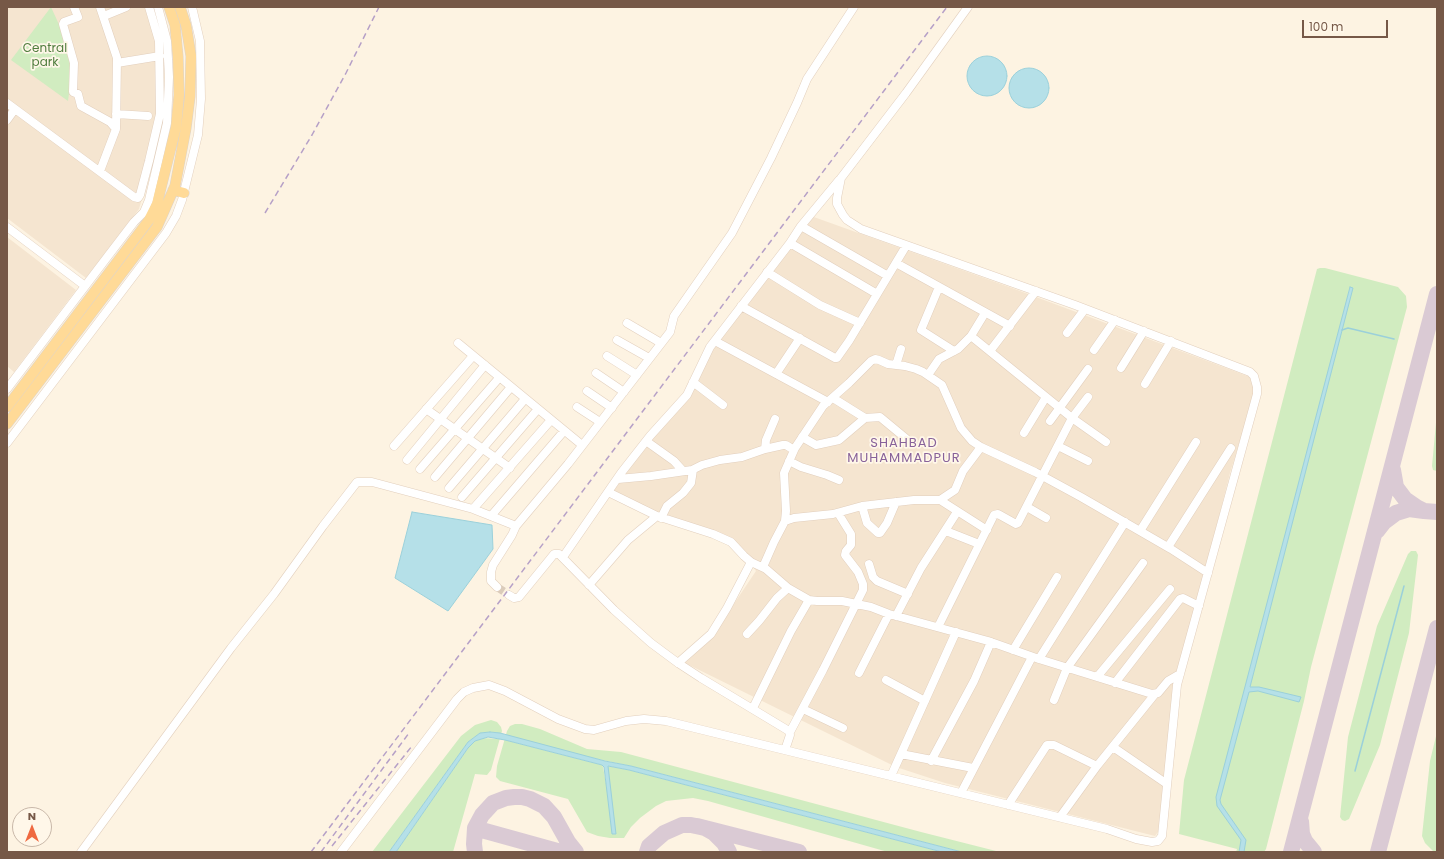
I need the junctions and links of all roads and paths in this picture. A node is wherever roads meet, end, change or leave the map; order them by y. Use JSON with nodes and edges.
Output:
{"nodes":[{"id":1,"x":74,"y":7,"type":"edge"},
{"id":2,"x":100,"y":7,"type":"edge"},
{"id":3,"x":126,"y":7,"type":"edge"},
{"id":4,"x":149,"y":7,"type":"edge"},
{"id":5,"x":158,"y":7,"type":"edge"},
{"id":6,"x":169,"y":7,"type":"edge"},
{"id":7,"x":180,"y":7,"type":"edge"},
{"id":8,"x":192,"y":7,"type":"edge"},
{"id":9,"x":854,"y":7,"type":"edge"},
{"id":10,"x":968,"y":7,"type":"edge"},
{"id":11,"x":104,"y":16,"type":"junction"},
{"id":12,"x":160,"y":56,"type":"junction"},
{"id":13,"x":117,"y":62,"type":"junction"},
{"id":14,"x":7,"y":103,"type":"edge"},
{"id":15,"x":15,"y":109,"type":"junction"},
{"id":16,"x":116,"y":114,"type":"junction"},
{"id":17,"x":148,"y":116,"type":"dead end"},
{"id":18,"x":7,"y":120,"type":"edge"},
{"id":19,"x":116,"y":129,"type":"junction"},
{"id":20,"x":100,"y":171,"type":"junction"},
{"id":21,"x":840,"y":178,"type":"junction"},
{"id":22,"x":173,"y":190,"type":"junction"},
{"id":23,"x":184,"y":193,"type":"junction"},
{"id":24,"x":139,"y":197,"type":"junction"},
{"id":25,"x":153,"y":202,"type":"junction"},
{"id":26,"x":801,"y":226,"type":"junction"},
{"id":27,"x":7,"y":227,"type":"edge"},
{"id":28,"x":790,"y":243,"type":"junction"},
{"id":29,"x":906,"y":246,"type":"junction"},
{"id":30,"x":896,"y":263,"type":"junction"},
{"id":31,"x":767,"y":272,"type":"junction"},
{"id":32,"x":888,"y":276,"type":"junction"},
{"id":33,"x":85,"y":286,"type":"junction"},
{"id":34,"x":939,"y":287,"type":"junction"},
{"id":35,"x":1036,"y":291,"type":"junction"},
{"id":36,"x":877,"y":294,"type":"junction"},
{"id":37,"x":741,"y":306,"type":"junction"},
{"id":38,"x":1085,"y":309,"type":"junction"},
{"id":39,"x":985,"y":313,"type":"junction"},
{"id":40,"x":1115,"y":320,"type":"junction"},
{"id":41,"x":627,"y":323,"type":"dead end"},
{"id":42,"x":860,"y":323,"type":"junction"},
{"id":43,"x":1010,"y":326,"type":"junction"},
{"id":44,"x":1144,"y":331,"type":"junction"},
{"id":45,"x":1067,"y":333,"type":"dead end"},
{"id":46,"x":971,"y":336,"type":"junction"},
{"id":47,"x":800,"y":338,"type":"junction"},
{"id":48,"x":617,"y":340,"type":"dead end"},
{"id":49,"x":715,"y":341,"type":"junction"},
{"id":50,"x":1171,"y":341,"type":"junction"},
{"id":51,"x":458,"y":343,"type":"dead end"},
{"id":52,"x":661,"y":343,"type":"junction"},
{"id":53,"x":901,"y":349,"type":"dead end"},
{"id":54,"x":1094,"y":350,"type":"dead end"},
{"id":55,"x":954,"y":351,"type":"junction"},
{"id":56,"x":990,"y":351,"type":"junction"},
{"id":57,"x":473,"y":356,"type":"junction"},
{"id":58,"x":607,"y":356,"type":"dead end"},
{"id":59,"x":649,"y":358,"type":"junction"},
{"id":60,"x":485,"y":365,"type":"junction"},
{"id":61,"x":896,"y":365,"type":"junction"},
{"id":62,"x":1121,"y":368,"type":"dead end"},
{"id":63,"x":1088,"y":370,"type":"dead end"},
{"id":64,"x":596,"y":373,"type":"dead end"},
{"id":65,"x":776,"y":374,"type":"junction"},
{"id":66,"x":637,"y":375,"type":"junction"},
{"id":67,"x":928,"y":375,"type":"junction"},
{"id":68,"x":499,"y":378,"type":"junction"},
{"id":69,"x":10,"y":379,"type":"edge"},
{"id":70,"x":693,"y":382,"type":"junction"},
{"id":71,"x":1145,"y":384,"type":"dead end"},
{"id":72,"x":511,"y":387,"type":"junction"},
{"id":73,"x":22,"y":388,"type":"junction"},
{"id":74,"x":7,"y":389,"type":"edge"},
{"id":75,"x":587,"y":391,"type":"dead end"},
{"id":76,"x":624,"y":392,"type":"junction"},
{"id":77,"x":1046,"y":397,"type":"junction"},
{"id":78,"x":1088,"y":397,"type":"dead end"},
{"id":79,"x":525,"y":399,"type":"junction"},
{"id":80,"x":830,"y":400,"type":"junction"},
{"id":81,"x":723,"y":405,"type":"dead end"},
{"id":82,"x":7,"y":407,"type":"edge"},
{"id":83,"x":577,"y":407,"type":"dead end"},
{"id":84,"x":612,"y":408,"type":"junction"},
{"id":85,"x":1059,"y":408,"type":"junction"},
{"id":86,"x":426,"y":409,"type":"junction"},
{"id":87,"x":538,"y":409,"type":"junction"},
{"id":88,"x":440,"y":418,"type":"junction"},
{"id":89,"x":775,"y":418,"type":"dead end"},
{"id":90,"x":865,"y":418,"type":"junction"},
{"id":91,"x":1072,"y":418,"type":"junction"},
{"id":92,"x":551,"y":420,"type":"junction"},
{"id":93,"x":1050,"y":421,"type":"dead end"},
{"id":94,"x":600,"y":422,"type":"junction"},
{"id":95,"x":7,"y":424,"type":"edge"},
{"id":96,"x":454,"y":428,"type":"junction"},
{"id":97,"x":564,"y":431,"type":"junction"},
{"id":98,"x":1024,"y":433,"type":"dead end"},
{"id":99,"x":468,"y":437,"type":"junction"},
{"id":100,"x":802,"y":437,"type":"junction"},
{"id":101,"x":585,"y":441,"type":"junction"},
{"id":102,"x":646,"y":441,"type":"junction"},
{"id":103,"x":909,"y":441,"type":"dead end"},
{"id":104,"x":1106,"y":442,"type":"dead end"},
{"id":105,"x":1196,"y":442,"type":"dead end"},
{"id":106,"x":7,"y":443,"type":"edge"},
{"id":107,"x":394,"y":446,"type":"dead end"},
{"id":108,"x":981,"y":446,"type":"junction"},
{"id":109,"x":1058,"y":446,"type":"junction"},
{"id":110,"x":483,"y":448,"type":"junction"},
{"id":111,"x":1231,"y":448,"type":"dead end"},
{"id":112,"x":765,"y":449,"type":"junction"},
{"id":113,"x":794,"y":450,"type":"junction"},
{"id":114,"x":496,"y":458,"type":"junction"},
{"id":115,"x":407,"y":460,"type":"dead end"},
{"id":116,"x":789,"y":461,"type":"junction"},
{"id":117,"x":1088,"y":461,"type":"dead end"},
{"id":118,"x":510,"y":468,"type":"junction"},
{"id":119,"x":420,"y":469,"type":"dead end"},
{"id":120,"x":694,"y":470,"type":"junction"},
{"id":121,"x":683,"y":472,"type":"junction"},
{"id":122,"x":1043,"y":476,"type":"junction"},
{"id":123,"x":435,"y":477,"type":"dead end"},
{"id":124,"x":618,"y":479,"type":"junction"},
{"id":125,"x":839,"y":480,"type":"dead end"},
{"id":126,"x":449,"y":488,"type":"dead end"},
{"id":127,"x":608,"y":492,"type":"junction"},
{"id":128,"x":462,"y":497,"type":"dead end"},
{"id":129,"x":940,"y":500,"type":"junction"},
{"id":130,"x":896,"y":502,"type":"junction"},
{"id":131,"x":862,"y":506,"type":"junction"},
{"id":132,"x":1027,"y":507,"type":"junction"},
{"id":133,"x":474,"y":508,"type":"junction"},
{"id":134,"x":957,"y":512,"type":"junction"},
{"id":135,"x":838,"y":513,"type":"junction"},
{"id":136,"x":491,"y":516,"type":"junction"},
{"id":137,"x":659,"y":517,"type":"junction"},
{"id":138,"x":1046,"y":518,"type":"dead end"},
{"id":139,"x":784,"y":522,"type":"junction"},
{"id":140,"x":1125,"y":522,"type":"junction"},
{"id":141,"x":516,"y":526,"type":"junction"},
{"id":142,"x":987,"y":530,"type":"junction"},
{"id":143,"x":946,"y":531,"type":"junction"},
{"id":144,"x":1140,"y":531,"type":"junction"},
{"id":145,"x":979,"y":544,"type":"junction"},
{"id":146,"x":1168,"y":547,"type":"junction"},
{"id":147,"x":563,"y":557,"type":"junction"},
{"id":148,"x":751,"y":562,"type":"junction"},
{"id":149,"x":1143,"y":563,"type":"dead end"},
{"id":150,"x":869,"y":564,"type":"dead end"},
{"id":151,"x":763,"y":567,"type":"junction"},
{"id":152,"x":1208,"y":573,"type":"junction"},
{"id":153,"x":1057,"y":577,"type":"dead end"},
{"id":154,"x":589,"y":585,"type":"junction"},
{"id":155,"x":497,"y":587,"type":"tunnel mouth"},
{"id":156,"x":788,"y":588,"type":"junction"},
{"id":157,"x":1170,"y":589,"type":"dead end"},
{"id":158,"x":908,"y":594,"type":"junction"},
{"id":159,"x":509,"y":595,"type":"dead end"},
{"id":160,"x":809,"y":600,"type":"junction"},
{"id":161,"x":856,"y":604,"type":"junction"},
{"id":162,"x":1198,"y":606,"type":"junction"},
{"id":163,"x":893,"y":615,"type":"junction"},
{"id":164,"x":938,"y":627,"type":"junction"},
{"id":165,"x":956,"y":632,"type":"junction"},
{"id":166,"x":747,"y":634,"type":"dead end"},
{"id":167,"x":991,"y":642,"type":"junction"},
{"id":168,"x":1013,"y":650,"type":"junction"},
{"id":169,"x":1036,"y":658,"type":"junction"},
{"id":170,"x":678,"y":663,"type":"junction"},
{"id":171,"x":1067,"y":668,"type":"junction"},
{"id":172,"x":859,"y":673,"type":"dead end"},
{"id":173,"x":1180,"y":674,"type":"junction"},
{"id":174,"x":1097,"y":677,"type":"junction"},
{"id":175,"x":886,"y":680,"type":"dead end"},
{"id":176,"x":1115,"y":683,"type":"junction"},
{"id":177,"x":1156,"y":694,"type":"junction"},
{"id":178,"x":1054,"y":700,"type":"dead end"},
{"id":179,"x":925,"y":701,"type":"junction"},
{"id":180,"x":753,"y":708,"type":"junction"},
{"id":181,"x":803,"y":709,"type":"junction"},
{"id":182,"x":843,"y":728,"type":"dead end"},
{"id":183,"x":790,"y":732,"type":"junction"},
{"id":184,"x":1113,"y":747,"type":"junction"},
{"id":185,"x":785,"y":750,"type":"junction"},
{"id":186,"x":901,"y":754,"type":"junction"},
{"id":187,"x":931,"y":761,"type":"junction"},
{"id":188,"x":1097,"y":766,"type":"junction"},
{"id":189,"x":973,"y":768,"type":"junction"},
{"id":190,"x":891,"y":776,"type":"junction"},
{"id":191,"x":1167,"y":784,"type":"junction"},
{"id":192,"x":961,"y":793,"type":"junction"},
{"id":193,"x":1008,"y":805,"type":"junction"},
{"id":194,"x":1060,"y":817,"type":"junction"},
{"id":195,"x":81,"y":852,"type":"edge"},
{"id":196,"x":341,"y":852,"type":"edge"}],
"edges":[{"from":1,"to":19,"type":"street"},
{"from":2,"to":11,"type":"street"},
{"from":3,"to":11,"type":"street"},
{"from":4,"to":12,"type":"street"},
{"from":5,"to":25,"type":"street"},
{"from":6,"to":25,"type":"main road"},
{"from":7,"to":22,"type":"main road"},
{"from":8,"to":23,"type":"street"},
{"from":9,"to":52,"type":"street"},
{"from":10,"to":21,"type":"street"},
{"from":11,"to":13,"type":"street"},
{"from":12,"to":13,"type":"street"},
{"from":12,"to":24,"type":"street"},
{"from":13,"to":16,"type":"street"},
{"from":14,"to":15,"type":"street"},
{"from":15,"to":18,"type":"street"},
{"from":15,"to":20,"type":"street"},
{"from":16,"to":17,"type":"street"},
{"from":16,"to":19,"type":"street"},
{"from":19,"to":20,"type":"street"},
{"from":20,"to":24,"type":"street"},
{"from":21,"to":26,"type":"street"},
{"from":21,"to":29,"type":"street"},
{"from":22,"to":23,"type":"main road"},
{"from":22,"to":95,"type":"main road"},
{"from":23,"to":106,"type":"street"},
{"from":24,"to":25,"type":"street"},
{"from":25,"to":33,"type":"street"},
{"from":25,"to":73,"type":"main road"},
{"from":26,"to":28,"type":"street"},
{"from":26,"to":32,"type":"street"},
{"from":27,"to":33,"type":"street"},
{"from":28,"to":31,"type":"street"},
{"from":28,"to":36,"type":"street"},
{"from":29,"to":30,"type":"street"},
{"from":29,"to":35,"type":"street"},
{"from":30,"to":32,"type":"street"},
{"from":30,"to":34,"type":"street"},
{"from":31,"to":37,"type":"street"},
{"from":31,"to":42,"type":"street"},
{"from":32,"to":36,"type":"street"},
{"from":33,"to":69,"type":"street"},
{"from":34,"to":39,"type":"street"},
{"from":34,"to":55,"type":"street"},
{"from":35,"to":38,"type":"street"},
{"from":35,"to":43,"type":"street"},
{"from":36,"to":42,"type":"street"},
{"from":37,"to":47,"type":"street"},
{"from":37,"to":49,"type":"street"},
{"from":38,"to":40,"type":"street"},
{"from":38,"to":45,"type":"street"},
{"from":39,"to":43,"type":"street"},
{"from":39,"to":46,"type":"street"},
{"from":40,"to":44,"type":"street"},
{"from":40,"to":54,"type":"street"},
{"from":41,"to":52,"type":"street"},
{"from":42,"to":47,"type":"street"},
{"from":43,"to":56,"type":"street"},
{"from":44,"to":50,"type":"street"},
{"from":44,"to":62,"type":"street"},
{"from":46,"to":55,"type":"street"},
{"from":46,"to":56,"type":"street"},
{"from":47,"to":65,"type":"street"},
{"from":48,"to":59,"type":"street"},
{"from":49,"to":65,"type":"street"},
{"from":49,"to":70,"type":"street"},
{"from":50,"to":71,"type":"street"},
{"from":50,"to":152,"type":"street"},
{"from":51,"to":57,"type":"street"},
{"from":52,"to":59,"type":"street"},
{"from":53,"to":61,"type":"street"},
{"from":55,"to":67,"type":"street"},
{"from":56,"to":77,"type":"street"},
{"from":57,"to":60,"type":"street"},
{"from":57,"to":86,"type":"street"},
{"from":58,"to":66,"type":"street"},
{"from":59,"to":66,"type":"street"},
{"from":60,"to":68,"type":"street"},
{"from":60,"to":88,"type":"street"},
{"from":61,"to":67,"type":"street"},
{"from":61,"to":80,"type":"street"},
{"from":63,"to":85,"type":"street"},
{"from":64,"to":76,"type":"street"},
{"from":65,"to":80,"type":"street"},
{"from":66,"to":76,"type":"street"},
{"from":67,"to":108,"type":"street"},
{"from":68,"to":72,"type":"street"},
{"from":68,"to":96,"type":"street"},
{"from":69,"to":73,"type":"street"},
{"from":69,"to":74,"type":"street"},
{"from":70,"to":81,"type":"street"},
{"from":70,"to":102,"type":"street"},
{"from":72,"to":79,"type":"street"},
{"from":72,"to":99,"type":"street"},
{"from":73,"to":82,"type":"main road"},
{"from":75,"to":84,"type":"street"},
{"from":76,"to":84,"type":"street"},
{"from":77,"to":85,"type":"street"},
{"from":77,"to":98,"type":"street"},
{"from":78,"to":91,"type":"street"},
{"from":79,"to":87,"type":"street"},
{"from":79,"to":110,"type":"street"},
{"from":80,"to":90,"type":"street"},
{"from":80,"to":100,"type":"street"},
{"from":83,"to":94,"type":"street"},
{"from":84,"to":94,"type":"street"},
{"from":85,"to":91,"type":"street"},
{"from":85,"to":93,"type":"street"},
{"from":86,"to":88,"type":"street"},
{"from":86,"to":107,"type":"street"},
{"from":87,"to":92,"type":"street"},
{"from":87,"to":114,"type":"street"},
{"from":88,"to":96,"type":"street"},
{"from":88,"to":115,"type":"street"},
{"from":89,"to":112,"type":"street"},
{"from":90,"to":100,"type":"street"},
{"from":90,"to":103,"type":"street"},
{"from":91,"to":104,"type":"street"},
{"from":91,"to":109,"type":"street"},
{"from":92,"to":97,"type":"street"},
{"from":92,"to":118,"type":"street"},
{"from":94,"to":101,"type":"street"},
{"from":96,"to":99,"type":"street"},
{"from":96,"to":119,"type":"street"},
{"from":97,"to":101,"type":"street"},
{"from":97,"to":136,"type":"street"},
{"from":99,"to":110,"type":"street"},
{"from":99,"to":123,"type":"street"},
{"from":100,"to":113,"type":"street"},
{"from":101,"to":141,"type":"street"},
{"from":102,"to":121,"type":"street"},
{"from":102,"to":124,"type":"street"},
{"from":105,"to":144,"type":"street"},
{"from":108,"to":122,"type":"street"},
{"from":108,"to":129,"type":"street"},
{"from":109,"to":117,"type":"street"},
{"from":109,"to":122,"type":"street"},
{"from":110,"to":114,"type":"street"},
{"from":110,"to":126,"type":"street"},
{"from":111,"to":146,"type":"street"},
{"from":112,"to":113,"type":"street"},
{"from":112,"to":120,"type":"street"},
{"from":113,"to":116,"type":"street"},
{"from":114,"to":118,"type":"street"},
{"from":114,"to":128,"type":"street"},
{"from":116,"to":125,"type":"street"},
{"from":116,"to":139,"type":"street"},
{"from":118,"to":133,"type":"street"},
{"from":120,"to":121,"type":"street"},
{"from":120,"to":137,"type":"street"},
{"from":121,"to":124,"type":"street"},
{"from":122,"to":132,"type":"street"},
{"from":122,"to":140,"type":"street"},
{"from":124,"to":127,"type":"street"},
{"from":127,"to":137,"type":"street"},
{"from":127,"to":147,"type":"street"},
{"from":129,"to":130,"type":"street"},
{"from":129,"to":134,"type":"street"},
{"from":130,"to":131,"type":"street"},
{"from":130,"to":131,"type":"street"},
{"from":131,"to":135,"type":"street"},
{"from":132,"to":138,"type":"street"},
{"from":132,"to":142,"type":"street"},
{"from":133,"to":136,"type":"street"},
{"from":133,"to":195,"type":"street"},
{"from":134,"to":142,"type":"street"},
{"from":134,"to":143,"type":"street"},
{"from":135,"to":139,"type":"street"},
{"from":135,"to":161,"type":"street"},
{"from":136,"to":141,"type":"street"},
{"from":137,"to":148,"type":"street"},
{"from":137,"to":154,"type":"street"},
{"from":139,"to":151,"type":"street"},
{"from":140,"to":144,"type":"street"},
{"from":140,"to":169,"type":"street"},
{"from":141,"to":155,"type":"street"},
{"from":142,"to":145,"type":"street"},
{"from":143,"to":145,"type":"street"},
{"from":143,"to":158,"type":"street"},
{"from":144,"to":146,"type":"street"},
{"from":145,"to":164,"type":"street"},
{"from":146,"to":152,"type":"street"},
{"from":147,"to":154,"type":"street"},
{"from":147,"to":159,"type":"street"},
{"from":148,"to":151,"type":"street"},
{"from":148,"to":170,"type":"street"},
{"from":149,"to":171,"type":"street"},
{"from":150,"to":158,"type":"street"},
{"from":151,"to":156,"type":"street"},
{"from":152,"to":162,"type":"street"},
{"from":153,"to":168,"type":"street"},
{"from":154,"to":170,"type":"street"},
{"from":156,"to":160,"type":"street"},
{"from":156,"to":166,"type":"street"},
{"from":157,"to":174,"type":"street"},
{"from":158,"to":163,"type":"street"},
{"from":160,"to":161,"type":"street"},
{"from":160,"to":180,"type":"street"},
{"from":161,"to":163,"type":"street"},
{"from":161,"to":181,"type":"street"},
{"from":162,"to":173,"type":"street"},
{"from":162,"to":176,"type":"street"},
{"from":163,"to":164,"type":"street"},
{"from":163,"to":172,"type":"street"},
{"from":164,"to":165,"type":"street"},
{"from":165,"to":167,"type":"street"},
{"from":165,"to":179,"type":"street"},
{"from":167,"to":168,"type":"street"},
{"from":167,"to":187,"type":"street"},
{"from":168,"to":169,"type":"street"},
{"from":169,"to":171,"type":"street"},
{"from":169,"to":189,"type":"street"},
{"from":170,"to":180,"type":"street"},
{"from":171,"to":174,"type":"street"},
{"from":171,"to":178,"type":"street"},
{"from":173,"to":177,"type":"street"},
{"from":173,"to":191,"type":"street"},
{"from":174,"to":176,"type":"street"},
{"from":175,"to":179,"type":"street"},
{"from":176,"to":177,"type":"street"},
{"from":177,"to":184,"type":"street"},
{"from":179,"to":186,"type":"street"},
{"from":180,"to":183,"type":"street"},
{"from":181,"to":182,"type":"street"},
{"from":181,"to":183,"type":"street"},
{"from":183,"to":185,"type":"street"},
{"from":184,"to":188,"type":"street"},
{"from":184,"to":191,"type":"street"},
{"from":185,"to":190,"type":"street"},
{"from":185,"to":196,"type":"street"},
{"from":186,"to":187,"type":"street"},
{"from":186,"to":190,"type":"street"},
{"from":187,"to":189,"type":"street"},
{"from":188,"to":193,"type":"street"},
{"from":188,"to":194,"type":"street"},
{"from":189,"to":192,"type":"street"},
{"from":190,"to":192,"type":"street"},
{"from":191,"to":194,"type":"street"},
{"from":192,"to":193,"type":"street"},
{"from":193,"to":194,"type":"street"}]}
